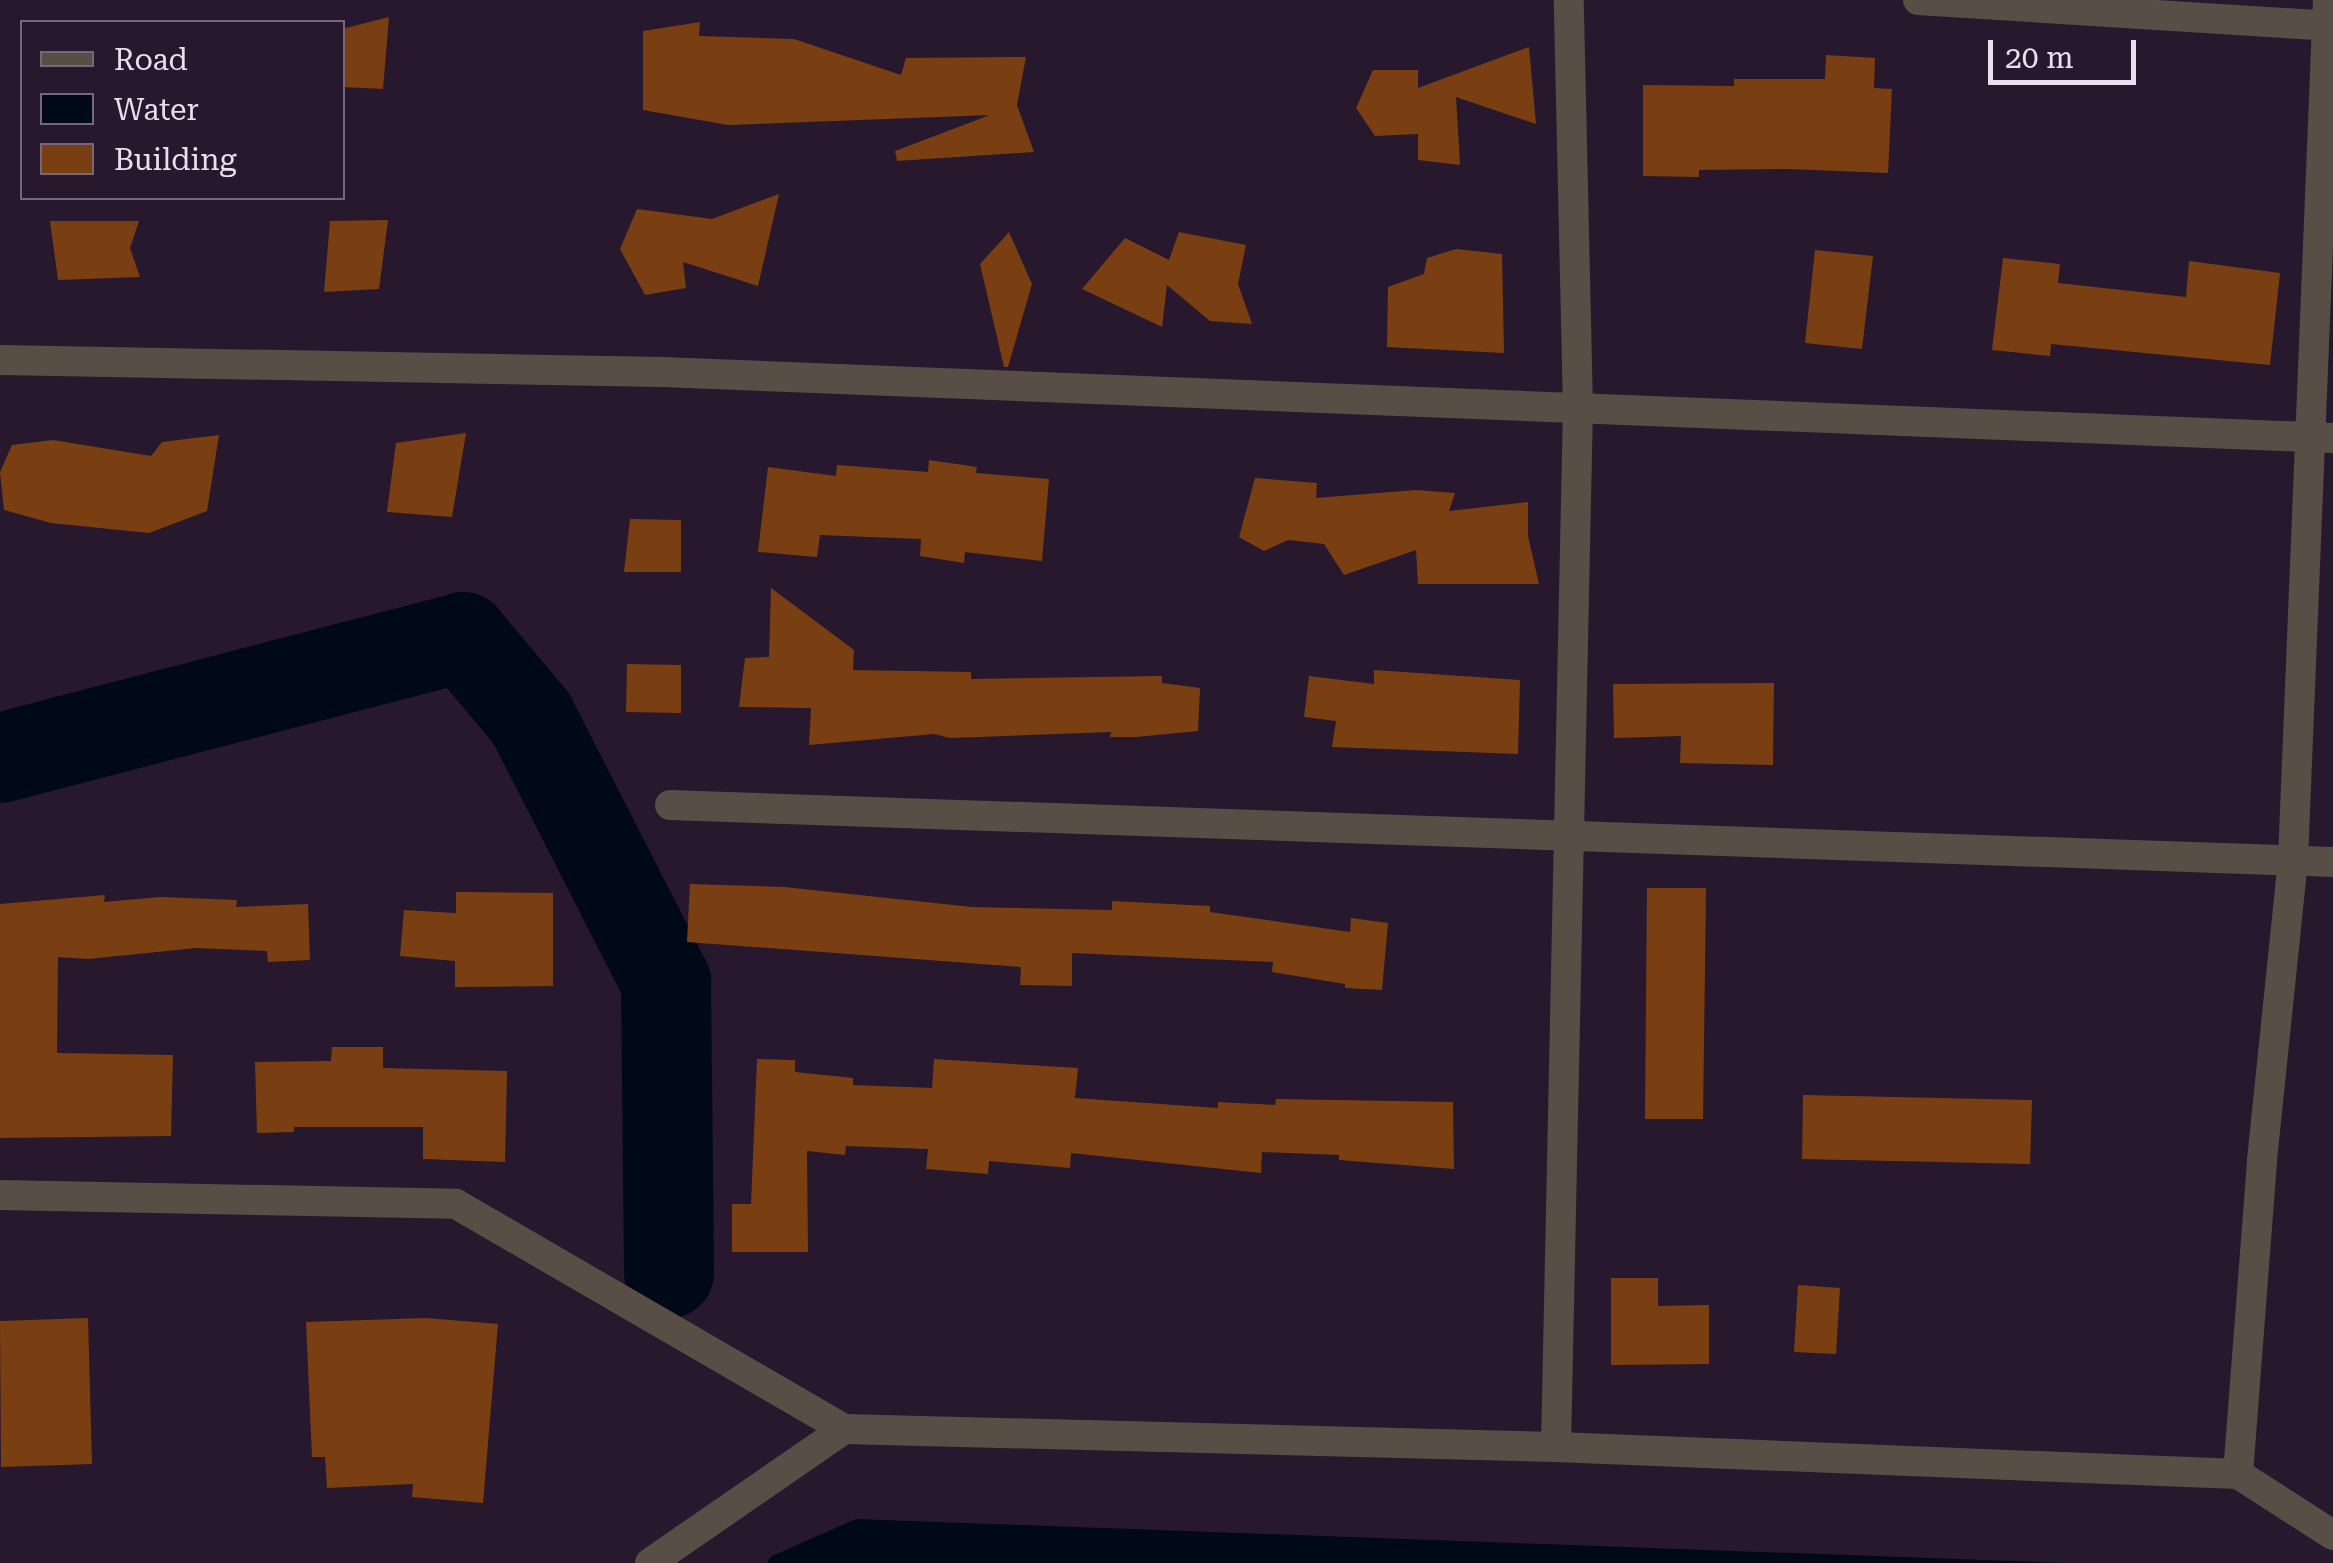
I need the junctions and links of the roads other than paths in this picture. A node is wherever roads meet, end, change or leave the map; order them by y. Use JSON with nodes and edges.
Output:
{"nodes":[{"id":1,"x":1569,"y":0,"type":"edge"},
{"id":2,"x":1918,"y":0,"type":"edge"},
{"id":3,"x":2330,"y":17,"type":"edge"},
{"id":4,"x":0,"y":360,"type":"edge"},
{"id":5,"x":1578,"y":408,"type":"junction"},
{"id":6,"x":2320,"y":438,"type":"edge"},
{"id":7,"x":670,"y":805,"type":"dead end"},
{"id":8,"x":1568,"y":836,"type":"junction"},
{"id":9,"x":2292,"y":860,"type":"junction"},
{"id":10,"x":2333,"y":862,"type":"edge"},
{"id":11,"x":0,"y":1195,"type":"edge"},
{"id":12,"x":844,"y":1429,"type":"junction"},
{"id":13,"x":1556,"y":1446,"type":"junction"},
{"id":14,"x":2238,"y":1474,"type":"junction"},
{"id":15,"x":2333,"y":1535,"type":"edge"},
{"id":16,"x":650,"y":1563,"type":"edge"}],
"edges":[{"from":1,"to":5,"type":"street"},
{"from":2,"to":3,"type":"street"},
{"from":3,"to":6,"type":"street"},
{"from":4,"to":5,"type":"street"},
{"from":5,"to":6,"type":"street"},
{"from":5,"to":8,"type":"street"},
{"from":6,"to":9,"type":"street"},
{"from":7,"to":8,"type":"street"},
{"from":8,"to":9,"type":"street"},
{"from":8,"to":13,"type":"street"},
{"from":9,"to":10,"type":"street"},
{"from":9,"to":14,"type":"street"},
{"from":11,"to":12,"type":"street"},
{"from":12,"to":13,"type":"street"},
{"from":12,"to":16,"type":"street"},
{"from":13,"to":14,"type":"street"},
{"from":14,"to":15,"type":"street"}]}
